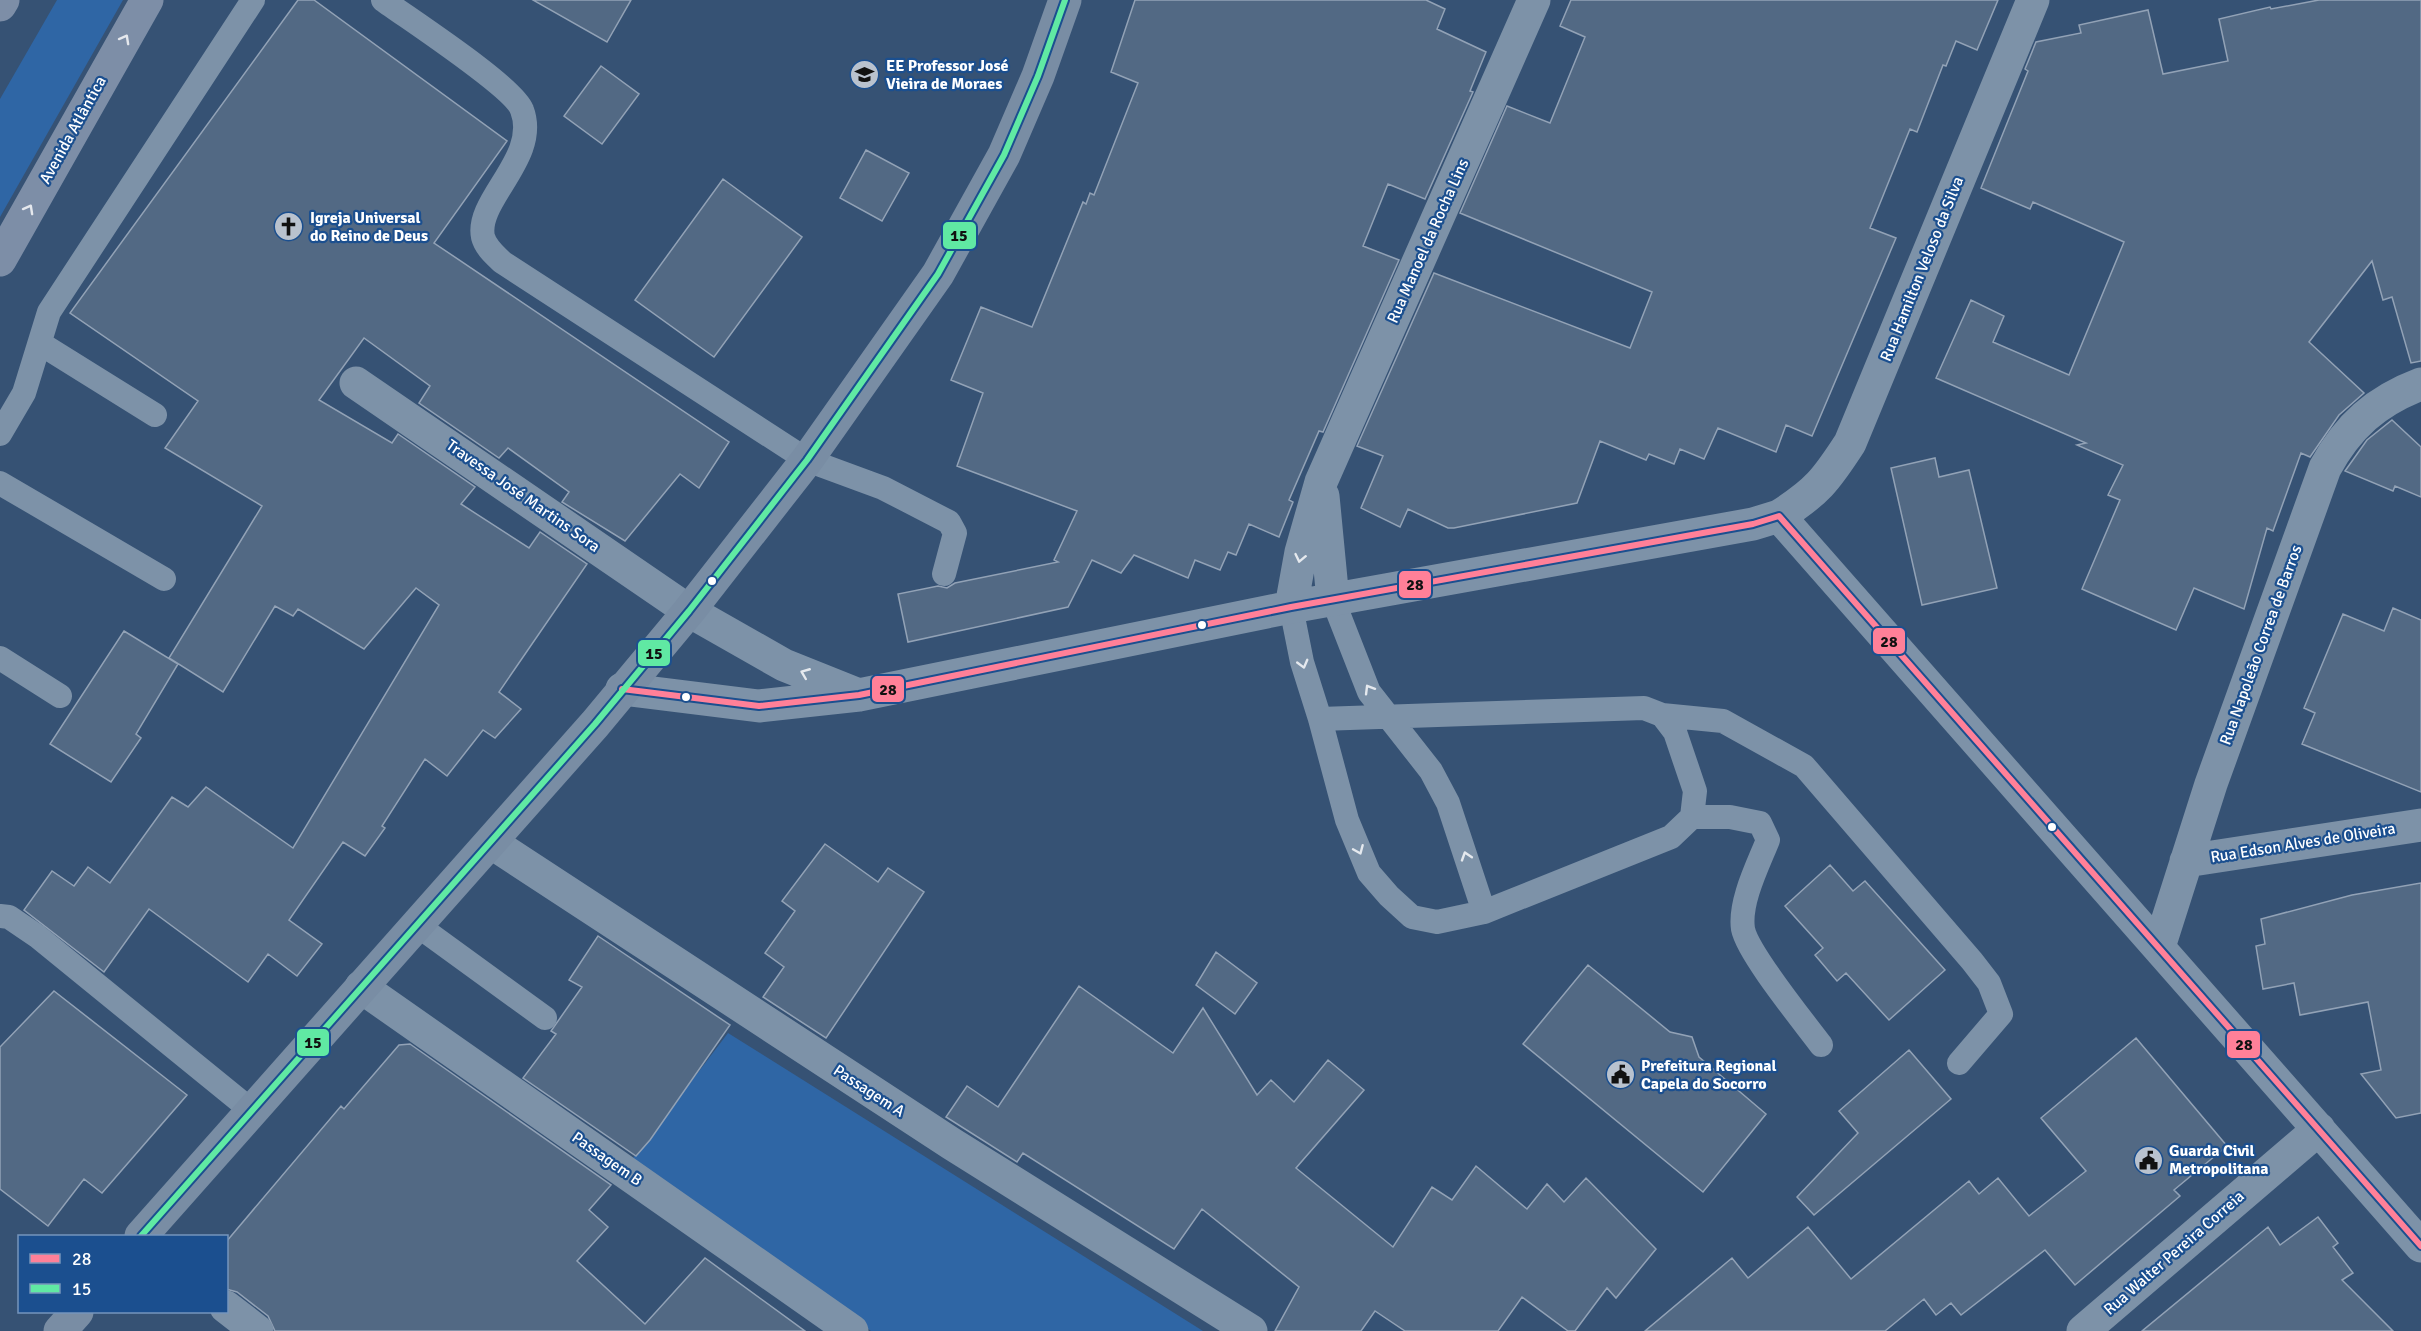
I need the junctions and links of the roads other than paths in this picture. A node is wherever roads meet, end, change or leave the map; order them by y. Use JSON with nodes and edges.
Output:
{"nodes":[{"id":1,"x":3,"y":0,"type":"edge"},
{"id":2,"x":147,"y":0,"type":"edge"},
{"id":3,"x":253,"y":0,"type":"edge"},
{"id":4,"x":383,"y":0,"type":"edge"},
{"id":5,"x":1065,"y":0,"type":"edge"},
{"id":6,"x":1534,"y":0,"type":"edge"},
{"id":7,"x":2034,"y":0,"type":"edge"},
{"id":8,"x":0,"y":5,"type":"edge"},
{"id":9,"x":0,"y":260,"type":"edge"},
{"id":10,"x":41,"y":344,"type":"junction"},
{"id":11,"x":356,"y":383,"type":"dead end"},
{"id":12,"x":2421,"y":384,"type":"edge"},
{"id":13,"x":155,"y":415,"type":"dead end"},
{"id":14,"x":0,"y":434,"type":"edge"},
{"id":15,"x":807,"y":460,"type":"junction"},
{"id":16,"x":1322,"y":482,"type":"junction"},
{"id":17,"x":0,"y":483,"type":"edge"},
{"id":18,"x":1779,"y":516,"type":"junction"},
{"id":19,"x":944,"y":574,"type":"dead end"},
{"id":20,"x":165,"y":579,"type":"dead end"},
{"id":21,"x":1333,"y":600,"type":"junction"},
{"id":22,"x":1291,"y":607,"type":"junction"},
{"id":23,"x":689,"y":611,"type":"junction"},
{"id":24,"x":0,"y":658,"type":"edge"},
{"id":25,"x":622,"y":689,"type":"junction"},
{"id":26,"x":859,"y":695,"type":"junction"},
{"id":27,"x":60,"y":696,"type":"dead end"},
{"id":28,"x":1662,"y":715,"type":"junction"},
{"id":29,"x":1388,"y":717,"type":"junction"},
{"id":30,"x":1320,"y":718,"type":"junction"},
{"id":31,"x":1692,"y":817,"type":"junction"},
{"id":32,"x":2421,"y":825,"type":"edge"},
{"id":33,"x":492,"y":843,"type":"junction"},
{"id":34,"x":2186,"y":861,"type":"junction"},
{"id":35,"x":1484,"y":912,"type":"junction"},
{"id":36,"x":0,"y":916,"type":"edge"},
{"id":37,"x":417,"y":925,"type":"junction"},
{"id":38,"x":2159,"y":947,"type":"junction"},
{"id":39,"x":361,"y":987,"type":"junction"},
{"id":40,"x":545,"y":1018,"type":"dead end"},
{"id":41,"x":1821,"y":1045,"type":"dead end"},
{"id":42,"x":1959,"y":1063,"type":"dead end"},
{"id":43,"x":252,"y":1111,"type":"junction"},
{"id":44,"x":2319,"y":1129,"type":"junction"},
{"id":45,"x":142,"y":1235,"type":"edge"},
{"id":46,"x":2421,"y":1246,"type":"edge"},
{"id":47,"x":228,"y":1309,"type":"edge"},
{"id":48,"x":75,"y":1313,"type":"edge"},
{"id":49,"x":60,"y":1331,"type":"edge"},
{"id":50,"x":257,"y":1331,"type":"edge"},
{"id":51,"x":852,"y":1331,"type":"edge"},
{"id":52,"x":1251,"y":1331,"type":"edge"},
{"id":53,"x":2083,"y":1331,"type":"edge"}],
"edges":[{"from":1,"to":8,"type":"main road"},
{"from":9,"to":2,"type":"main road","name":"Avenida Atlântica","one_way":true},
{"from":3,"to":10,"type":"lane"},
{"from":4,"to":15,"type":"lane"},
{"from":5,"to":15,"type":"main road"},
{"from":6,"to":16,"type":"street","name":"Rua Manoel da Rocha Lins"},
{"from":7,"to":18,"type":"street","name":"Rua Hamilton Veloso da Silva"},
{"from":10,"to":13,"type":"lane"},
{"from":10,"to":14,"type":"lane"},
{"from":11,"to":23,"type":"street","name":"Travessa José Martins Sora"},
{"from":12,"to":34,"type":"street","name":"Rua Napoleão Correa de Barros"},
{"from":15,"to":19,"type":"lane"},
{"from":15,"to":23,"type":"main road"},
{"from":16,"to":21,"type":"street","name":"Rua Manoel da Rocha Lins"},
{"from":16,"to":22,"type":"street","name":"Rua Manoel da Rocha Lins","one_way":true},
{"from":17,"to":20,"type":"lane"},
{"from":18,"to":21,"type":"street","name":"Rua Hamilton Veloso da Silva"},
{"from":18,"to":38,"type":"street"},
{"from":21,"to":22,"type":"street","name":"Rua Hamilton Veloso da Silva"},
{"from":29,"to":21,"type":"lane","one_way":true},
{"from":22,"to":26,"type":"street","name":"Rua Hamilton Veloso da Silva"},
{"from":22,"to":30,"type":"lane","one_way":true},
{"from":23,"to":25,"type":"main road"},
{"from":26,"to":23,"type":"street","name":"Travessa José Martins Sora","one_way":true},
{"from":24,"to":27,"type":"lane"},
{"from":25,"to":26,"type":"street","name":"Rua Hamilton Veloso da Silva"},
{"from":25,"to":33,"type":"main road"},
{"from":28,"to":29,"type":"lane"},
{"from":28,"to":31,"type":"lane"},
{"from":28,"to":42,"type":"lane"},
{"from":29,"to":30,"type":"lane"},
{"from":35,"to":29,"type":"lane","one_way":true},
{"from":30,"to":35,"type":"lane","one_way":true},
{"from":31,"to":35,"type":"lane"},
{"from":31,"to":41,"type":"lane"},
{"from":32,"to":34,"type":"street","name":"Rua Edson Alves de Oliveira"},
{"from":33,"to":37,"type":"main road"},
{"from":33,"to":52,"type":"street","name":"Passagem A"},
{"from":34,"to":38,"type":"street","name":"Rua Napoleão Correa de Barros"},
{"from":36,"to":43,"type":"lane"},
{"from":37,"to":39,"type":"main road"},
{"from":37,"to":40,"type":"lane"},
{"from":38,"to":44,"type":"street"},
{"from":39,"to":43,"type":"main road"},
{"from":39,"to":51,"type":"street","name":"Passagem B"},
{"from":43,"to":45,"type":"main road"},
{"from":44,"to":46,"type":"street"},
{"from":44,"to":53,"type":"street","name":"Rua Walter Pereira Correia"},
{"from":47,"to":50,"type":"street"},
{"from":48,"to":49,"type":"main road"}]}
